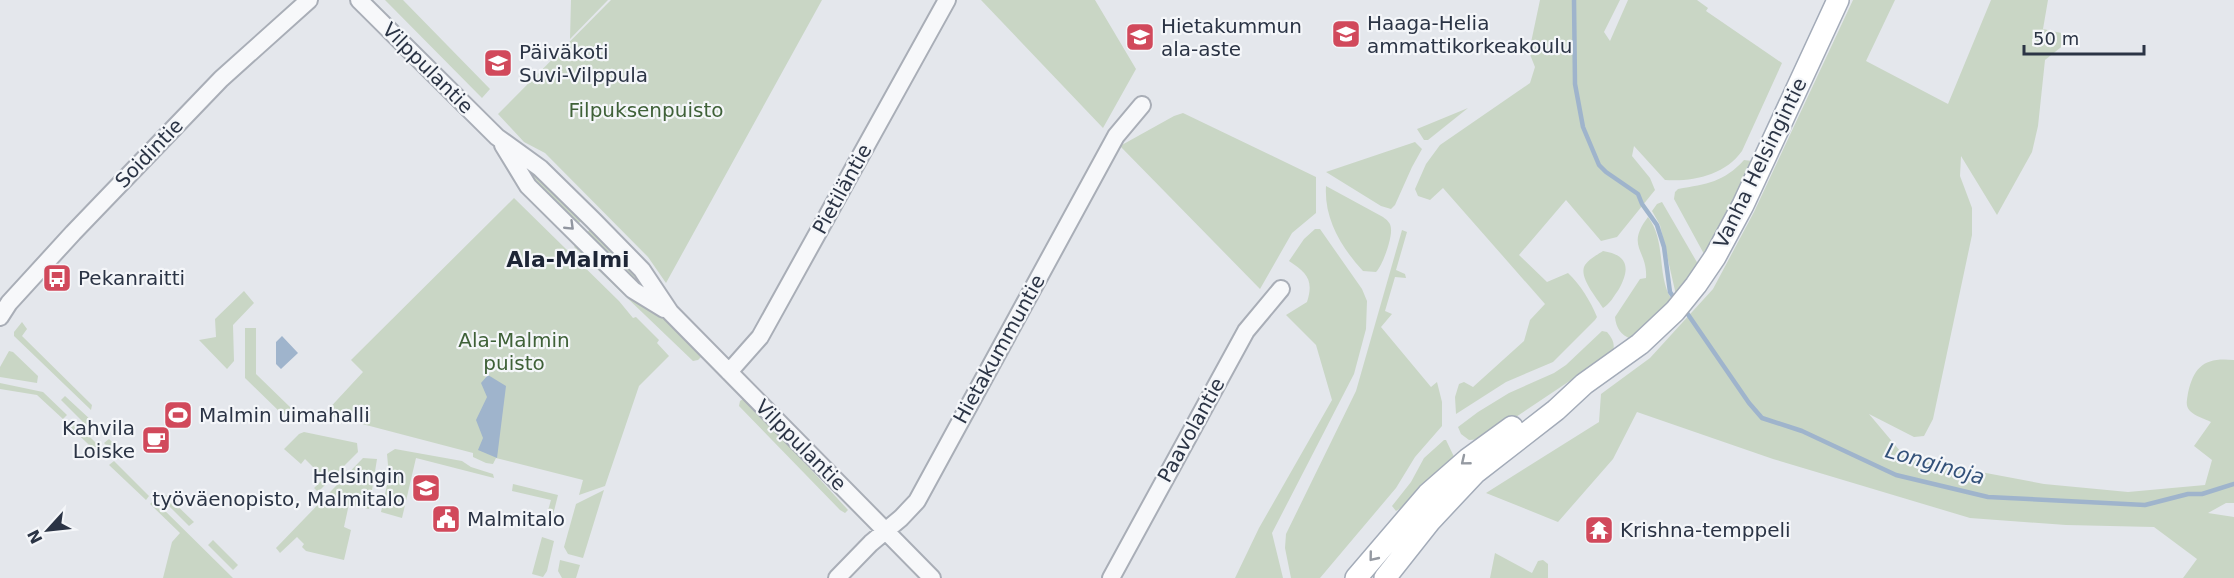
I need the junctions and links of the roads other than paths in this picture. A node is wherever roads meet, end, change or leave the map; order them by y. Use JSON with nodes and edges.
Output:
{"nodes":[{"id":1,"x":309,"y":0,"type":"edge"},
{"id":2,"x":359,"y":0,"type":"edge"},
{"id":3,"x":947,"y":0,"type":"edge"},
{"id":4,"x":1838,"y":0,"type":"edge"},
{"id":5,"x":1142,"y":105,"type":"dead end"},
{"id":6,"x":1281,"y":289,"type":"dead end"},
{"id":7,"x":0,"y":317,"type":"edge"},
{"id":8,"x":729,"y":372,"type":"junction"},
{"id":9,"x":1584,"y":384,"type":"junction"},
{"id":10,"x":886,"y":532,"type":"junction"},
{"id":11,"x":837,"y":578,"type":"edge"},
{"id":12,"x":933,"y":578,"type":"edge"},
{"id":13,"x":1111,"y":578,"type":"edge"},
{"id":14,"x":1356,"y":578,"type":"edge"},
{"id":15,"x":1385,"y":578,"type":"edge"}],
"edges":[{"from":1,"to":7,"type":"street","name":"Soidintie"},
{"from":2,"to":8,"type":"street","name":"Vilppulantie"},
{"from":3,"to":8,"type":"street","name":"Pietiläntie"},
{"from":4,"to":9,"type":"main road","name":"Vanha Helsingintie"},
{"from":5,"to":10,"type":"street","name":"Hietakummuntie"},
{"from":6,"to":13,"type":"street","name":"Paavolantie"},
{"from":8,"to":10,"type":"street","name":"Vilppulantie"},
{"from":9,"to":14,"type":"main road","name":"Vanha Helsingintie","one_way":true},
{"from":9,"to":15,"type":"main road","name":"Vanha Helsingintie"},
{"from":10,"to":11,"type":"street","name":"Hietakummuntie"},
{"from":10,"to":12,"type":"street","name":"Vilppulantie"}]}
